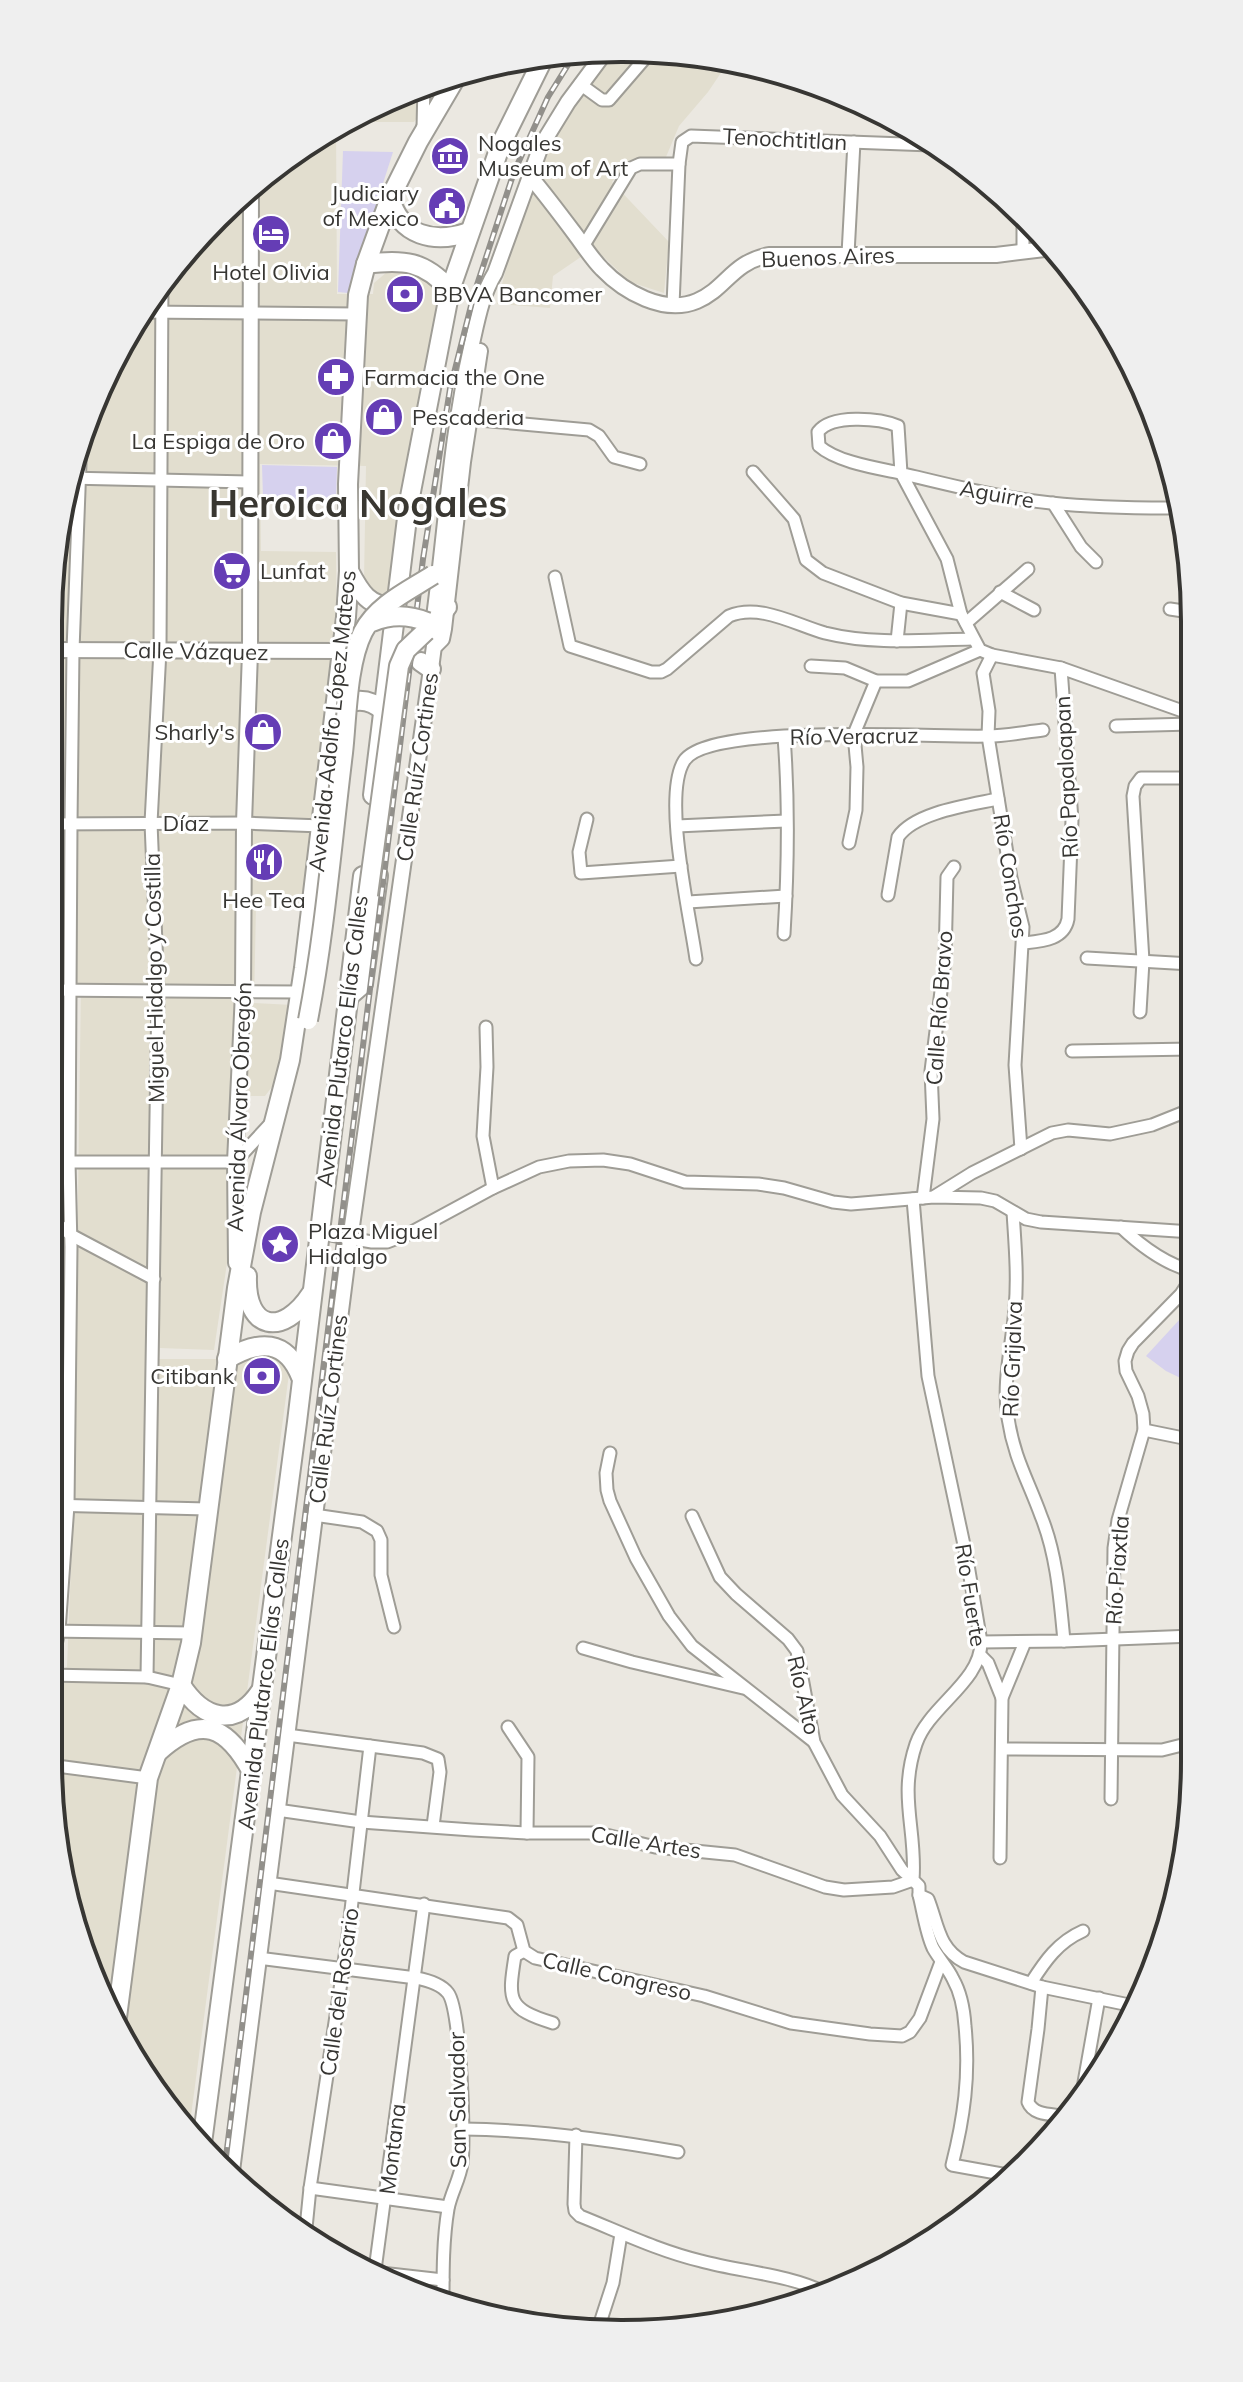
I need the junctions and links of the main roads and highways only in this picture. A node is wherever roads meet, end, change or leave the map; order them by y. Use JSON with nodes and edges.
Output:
{"nodes":[{"id":1,"x":548,"y":67,"type":"edge"},
{"id":2,"x":538,"y":69,"type":"edge"},
{"id":3,"x":449,"y":90,"type":"edge"},
{"id":4,"x":390,"y":198,"type":"junction"},
{"id":5,"x":469,"y":232,"type":"junction"},
{"id":6,"x":366,"y":264,"type":"junction"},
{"id":7,"x":450,"y":290,"type":"junction"},
{"id":8,"x":349,"y":571,"type":"junction"},
{"id":9,"x":436,"y":573,"type":"road end"},
{"id":10,"x":397,"y":607,"type":"junction"},
{"id":11,"x":447,"y":607,"type":"road end"},
{"id":12,"x":346,"y":617,"type":"junction"},
{"id":13,"x":369,"y":623,"type":"junction"},
{"id":14,"x":430,"y":642,"type":"junction"},
{"id":15,"x":397,"y":654,"type":"junction"},
{"id":16,"x":336,"y":710,"type":"junction"},
{"id":17,"x":383,"y":711,"type":"junction"},
{"id":18,"x":348,"y":997,"type":"junction"},
{"id":19,"x":290,"y":1060,"type":"junction"},
{"id":20,"x":260,"y":1175,"type":"junction"},
{"id":21,"x":237,"y":1288,"type":"joint"},
{"id":22,"x":312,"y":1292,"type":"junction"},
{"id":23,"x":227,"y":1359,"type":"junction"},
{"id":24,"x":301,"y":1377,"type":"junction"},
{"id":25,"x":181,"y":1685,"type":"junction"},
{"id":26,"x":261,"y":1690,"type":"junction"},
{"id":27,"x":216,"y":1723,"type":"junction"},
{"id":28,"x":155,"y":1755,"type":"junction"},
{"id":29,"x":252,"y":1772,"type":"junction"},
{"id":30,"x":119,"y":2005,"type":"edge"},
{"id":31,"x":204,"y":2132,"type":"edge"}],
"edges":[{"from":1,"to":18,"type":"highway"},
{"from":2,"to":5,"type":"highway","name":"Avenida Plutarco Elías Calles"},
{"from":3,"to":4,"type":"highway","name":"Avenida Adolfo López Mateos"},
{"from":4,"to":5,"type":"highway"},
{"from":4,"to":6,"type":"highway","name":"Avenida Adolfo López Mateos"},
{"from":5,"to":7,"type":"highway","name":"Avenida Plutarco Elías Calles"},
{"from":6,"to":7,"type":"highway"},
{"from":6,"to":8,"type":"highway","name":"Avenida Adolfo López Mateos"},
{"from":7,"to":10,"type":"highway","name":"Avenida Plutarco Elías Calles"},
{"from":8,"to":10,"type":"highway"},
{"from":8,"to":12,"type":"highway","name":"Avenida Adolfo López Mateos"},
{"from":9,"to":13,"type":"highway","bridge":true},
{"from":10,"to":15,"type":"highway","name":"Avenida Plutarco Elías Calles"},
{"from":11,"to":14,"type":"highway"},
{"from":12,"to":15,"type":"highway"},
{"from":12,"to":16,"type":"highway","name":"Avenida Adolfo López Mateos"},
{"from":13,"to":14,"type":"highway","bridge":true},
{"from":13,"to":19,"type":"highway","bridge":true},
{"from":14,"to":15,"type":"highway"},
{"from":14,"to":15,"type":"highway","bridge":true},
{"from":15,"to":17,"type":"highway","name":"Avenida Plutarco Elías Calles"},
{"from":15,"to":18,"type":"highway","bridge":true},
{"from":16,"to":17,"type":"highway"},
{"from":16,"to":19,"type":"highway","name":"Avenida Adolfo López Mateos"},
{"from":17,"to":18,"type":"highway","name":"Avenida Plutarco Elías Calles"},
{"from":18,"to":22,"type":"highway","name":"Avenida Plutarco Elías Calles"},
{"from":19,"to":20,"type":"highway","name":"Avenida Adolfo López Mateos"},
{"from":20,"to":21,"type":"highway","name":"Avenida Adolfo López Mateos"},
{"from":20,"to":22,"type":"highway"},
{"from":21,"to":23,"type":"highway","name":"Avenida Álvaro Obregón"},
{"from":22,"to":24,"type":"highway","name":"Avenida Plutarco Elías Calles"},
{"from":23,"to":24,"type":"highway"},
{"from":23,"to":25,"type":"highway","name":"Avenida Álvaro Obregón"},
{"from":24,"to":26,"type":"highway","name":"Avenida Plutarco Elías Calles"},
{"from":25,"to":27,"type":"highway"},
{"from":25,"to":28,"type":"highway","name":"Avenida Álvaro Obregón"},
{"from":26,"to":27,"type":"highway"},
{"from":26,"to":29,"type":"highway","name":"Avenida Plutarco Elías Calles"},
{"from":27,"to":28,"type":"highway"},
{"from":27,"to":29,"type":"highway"},
{"from":28,"to":30,"type":"highway","name":"Avenida Álvaro Obregón"},
{"from":29,"to":31,"type":"highway","name":"Avenida Plutarco Elías Calles"}]}
